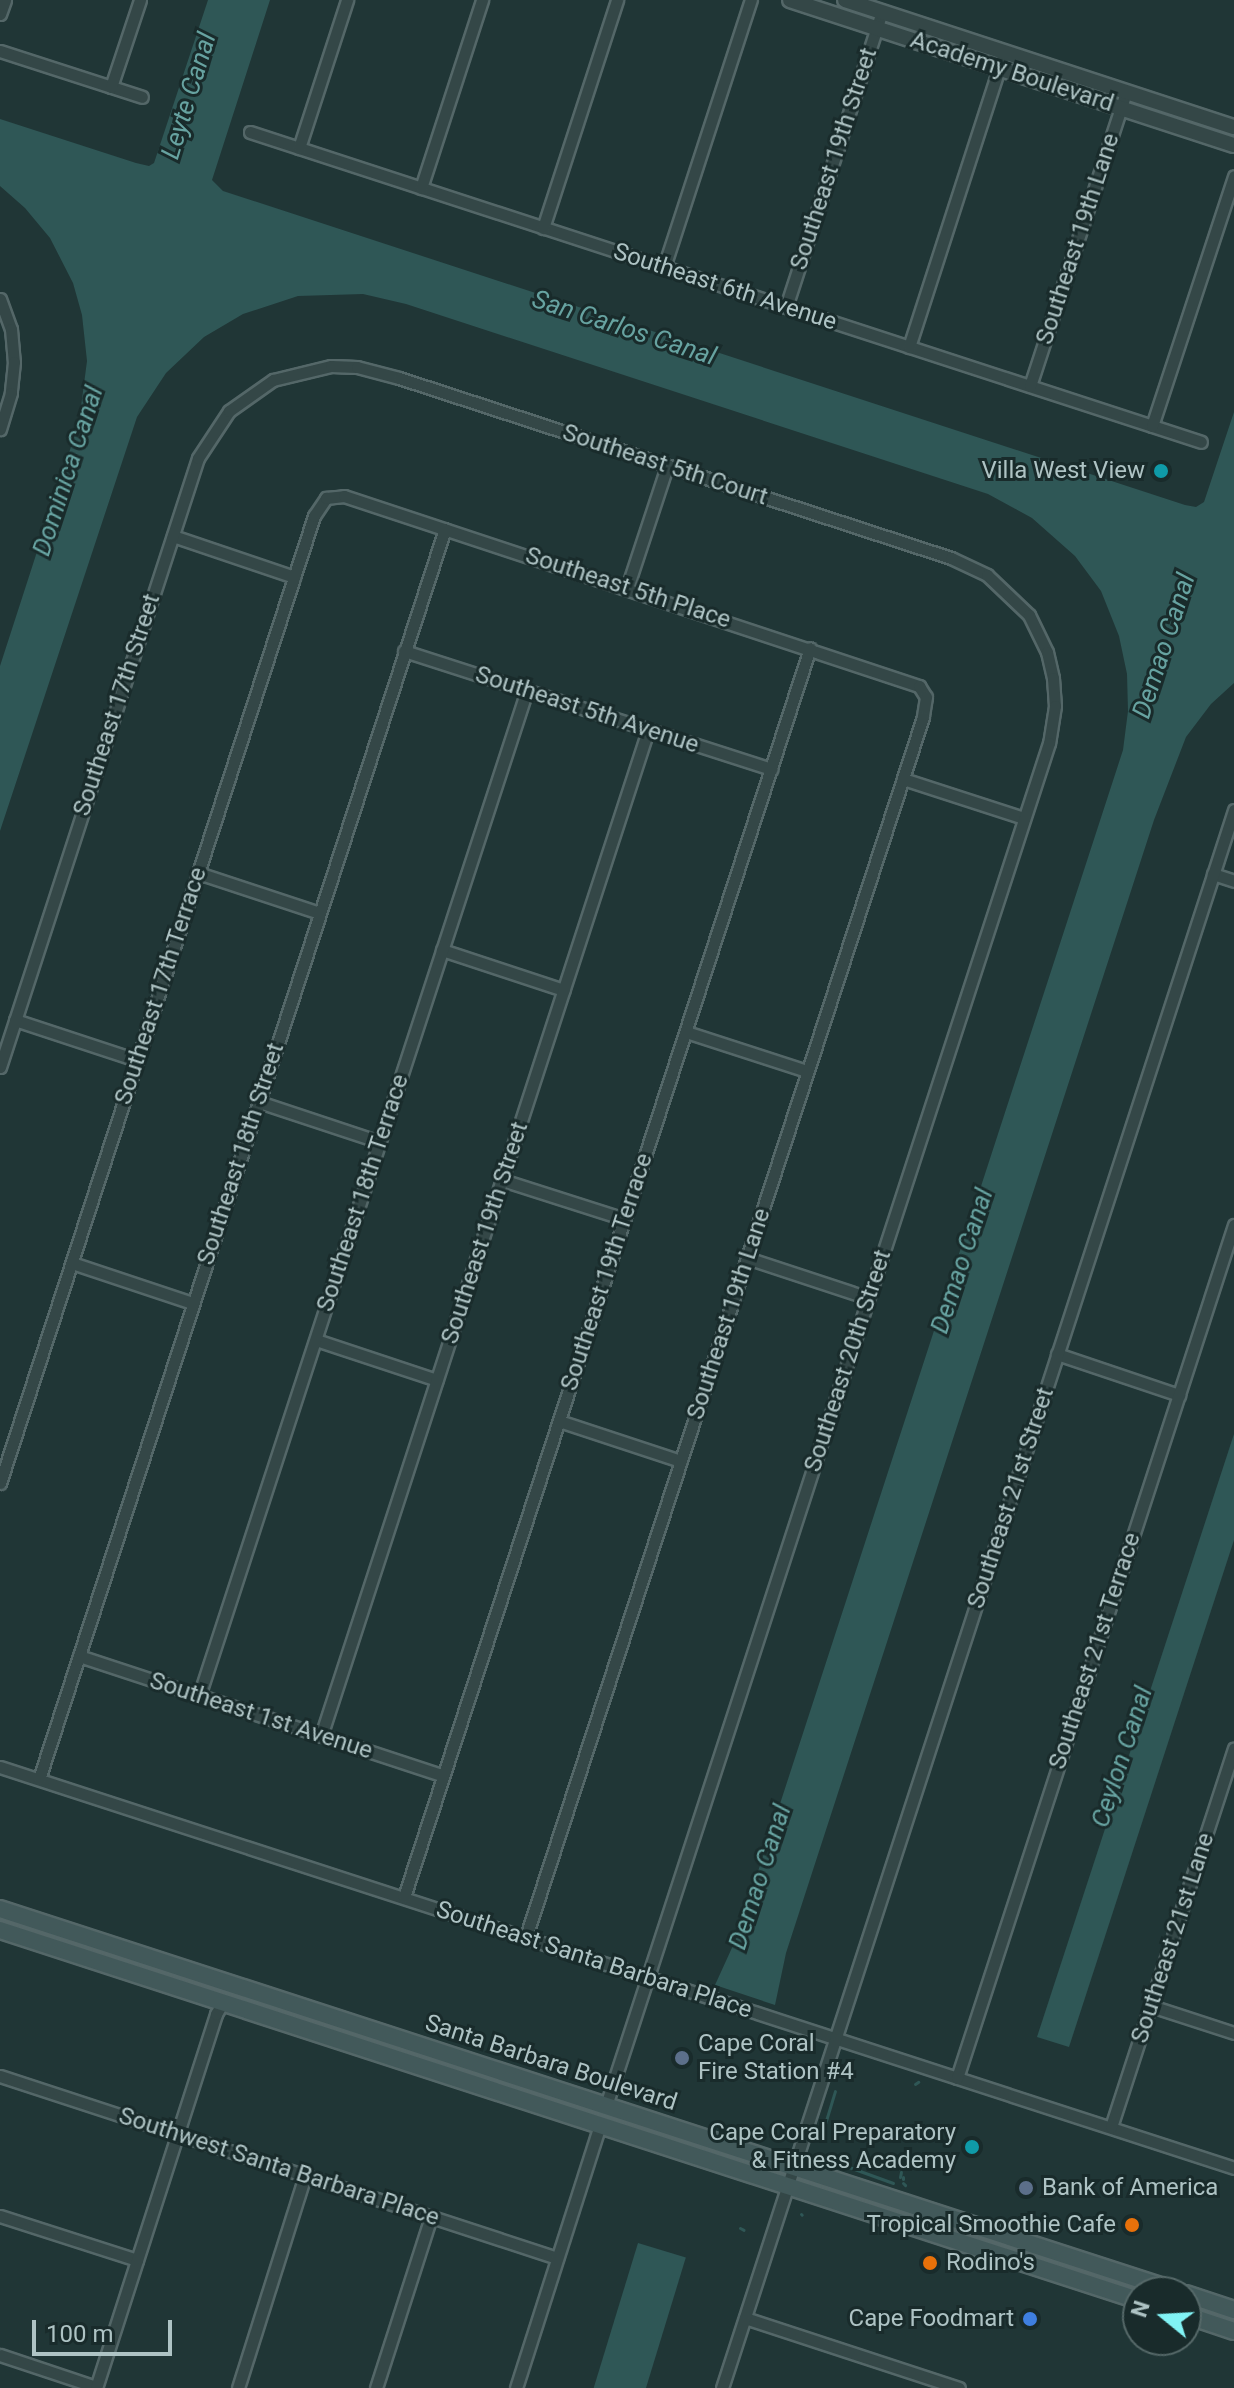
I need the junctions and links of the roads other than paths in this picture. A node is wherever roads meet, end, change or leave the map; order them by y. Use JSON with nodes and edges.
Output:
{"nodes":[{"id":1,"x":5,"y":0,"type":"edge"},
{"id":2,"x":140,"y":0,"type":"edge"},
{"id":3,"x":347,"y":0,"type":"edge"},
{"id":4,"x":482,"y":0,"type":"edge"},
{"id":5,"x":617,"y":0,"type":"edge"},
{"id":6,"x":751,"y":0,"type":"edge"},
{"id":7,"x":790,"y":0,"type":"edge"},
{"id":8,"x":845,"y":0,"type":"edge"},
{"id":9,"x":814,"y":4,"type":"edge"},
{"id":10,"x":882,"y":12,"type":"junction"},
{"id":11,"x":0,"y":14,"type":"edge"},
{"id":12,"x":876,"y":28,"type":"junction"},
{"id":13,"x":0,"y":51,"type":"edge"},
{"id":14,"x":1004,"y":52,"type":"junction"},
{"id":15,"x":999,"y":68,"type":"junction"},
{"id":16,"x":111,"y":87,"type":"junction"},
{"id":17,"x":1126,"y":92,"type":"junction"},
{"id":18,"x":142,"y":97,"type":"dead end"},
{"id":19,"x":1121,"y":108,"type":"junction"},
{"id":20,"x":1234,"y":127,"type":"edge"},
{"id":21,"x":250,"y":132,"type":"dead end"},
{"id":22,"x":1234,"y":145,"type":"edge"},
{"id":23,"x":299,"y":148,"type":"junction"},
{"id":24,"x":1234,"y":176,"type":"edge"},
{"id":25,"x":421,"y":188,"type":"junction"},
{"id":26,"x":543,"y":228,"type":"junction"},
{"id":27,"x":664,"y":267,"type":"junction"},
{"id":28,"x":0,"y":299,"type":"edge"},
{"id":29,"x":786,"y":307,"type":"junction"},
{"id":30,"x":909,"y":347,"type":"junction"},
{"id":31,"x":283,"y":376,"type":"joint"},
{"id":32,"x":1030,"y":386,"type":"junction"},
{"id":33,"x":1152,"y":426,"type":"junction"},
{"id":34,"x":0,"y":429,"type":"edge"},
{"id":35,"x":1201,"y":442,"type":"dead end"},
{"id":36,"x":667,"y":466,"type":"junction"},
{"id":37,"x":330,"y":496,"type":"joint"},
{"id":38,"x":445,"y":529,"type":"junction"},
{"id":39,"x":173,"y":536,"type":"junction"},
{"id":40,"x":294,"y":577,"type":"junction"},
{"id":41,"x":627,"y":588,"type":"junction"},
{"id":42,"x":1029,"y":615,"type":"joint"},
{"id":43,"x":810,"y":648,"type":"junction"},
{"id":44,"x":404,"y":651,"type":"junction"},
{"id":45,"x":527,"y":690,"type":"junction"},
{"id":46,"x":923,"y":690,"type":"joint"},
{"id":47,"x":648,"y":730,"type":"junction"},
{"id":48,"x":771,"y":769,"type":"junction"},
{"id":49,"x":903,"y":779,"type":"junction"},
{"id":50,"x":1234,"y":810,"type":"edge"},
{"id":51,"x":1024,"y":818,"type":"junction"},
{"id":52,"x":198,"y":873,"type":"junction"},
{"id":53,"x":1213,"y":874,"type":"junction"},
{"id":54,"x":1234,"y":881,"type":"edge"},
{"id":55,"x":320,"y":913,"type":"junction"},
{"id":56,"x":442,"y":950,"type":"junction"},
{"id":57,"x":564,"y":990,"type":"junction"},
{"id":58,"x":15,"y":1020,"type":"junction"},
{"id":59,"x":686,"y":1032,"type":"junction"},
{"id":60,"x":137,"y":1060,"type":"junction"},
{"id":61,"x":0,"y":1067,"type":"edge"},
{"id":62,"x":807,"y":1071,"type":"junction"},
{"id":63,"x":259,"y":1102,"type":"junction"},
{"id":64,"x":380,"y":1142,"type":"junction"},
{"id":65,"x":502,"y":1180,"type":"junction"},
{"id":66,"x":624,"y":1219,"type":"junction"},
{"id":67,"x":1234,"y":1225,"type":"edge"},
{"id":68,"x":747,"y":1258,"type":"junction"},
{"id":69,"x":72,"y":1263,"type":"junction"},
{"id":70,"x":869,"y":1298,"type":"junction"},
{"id":71,"x":192,"y":1303,"type":"junction"},
{"id":72,"x":316,"y":1340,"type":"junction"},
{"id":73,"x":1057,"y":1354,"type":"junction"},
{"id":74,"x":437,"y":1380,"type":"junction"},
{"id":75,"x":1179,"y":1395,"type":"junction"},
{"id":76,"x":559,"y":1421,"type":"junction"},
{"id":77,"x":681,"y":1461,"type":"junction"},
{"id":78,"x":0,"y":1483,"type":"edge"},
{"id":79,"x":79,"y":1656,"type":"junction"},
{"id":80,"x":199,"y":1696,"type":"junction"},
{"id":81,"x":321,"y":1736,"type":"junction"},
{"id":82,"x":1234,"y":1749,"type":"edge"},
{"id":83,"x":0,"y":1767,"type":"edge"},
{"id":84,"x":443,"y":1776,"type":"junction"},
{"id":85,"x":39,"y":1779,"type":"junction"},
{"id":86,"x":404,"y":1897,"type":"junction"},
{"id":87,"x":0,"y":1909,"type":"edge"},
{"id":88,"x":0,"y":1930,"type":"edge"},
{"id":89,"x":526,"y":1937,"type":"junction"},
{"id":90,"x":649,"y":1978,"type":"junction"},
{"id":91,"x":223,"y":2002,"type":"junction"},
{"id":92,"x":1151,"y":2006,"type":"junction"},
{"id":93,"x":373,"y":2031,"type":"junction"},
{"id":94,"x":1234,"y":2033,"type":"edge"},
{"id":95,"x":836,"y":2037,"type":"junction"},
{"id":96,"x":0,"y":2076,"type":"edge"},
{"id":97,"x":957,"y":2078,"type":"junction"},
{"id":98,"x":606,"y":2106,"type":"junction"},
{"id":99,"x":600,"y":2125,"type":"junction"},
{"id":100,"x":1111,"y":2127,"type":"junction"},
{"id":101,"x":177,"y":2134,"type":"junction"},
{"id":102,"x":794,"y":2167,"type":"junction"},
{"id":103,"x":1234,"y":2168,"type":"edge"},
{"id":104,"x":305,"y":2176,"type":"junction"},
{"id":105,"x":788,"y":2185,"type":"junction"},
{"id":106,"x":0,"y":2216,"type":"edge"},
{"id":107,"x":431,"y":2217,"type":"junction"},
{"id":108,"x":557,"y":2258,"type":"junction"},
{"id":109,"x":137,"y":2260,"type":"junction"},
{"id":110,"x":1130,"y":2276,"type":"edge"},
{"id":111,"x":1122,"y":2295,"type":"edge"},
{"id":112,"x":1202,"y":2299,"type":"edge"},
{"id":113,"x":1234,"y":2310,"type":"edge"},
{"id":114,"x":745,"y":2318,"type":"junction"},
{"id":115,"x":1202,"y":2320,"type":"edge"},
{"id":116,"x":1234,"y":2331,"type":"edge"},
{"id":117,"x":0,"y":2355,"type":"edge"},
{"id":118,"x":96,"y":2387,"type":"edge"},
{"id":119,"x":238,"y":2388,"type":"edge"},
{"id":120,"x":376,"y":2388,"type":"edge"},
{"id":121,"x":516,"y":2388,"type":"edge"},
{"id":122,"x":722,"y":2388,"type":"edge"},
{"id":123,"x":959,"y":2388,"type":"edge"}],
"edges":[{"from":1,"to":11,"type":"street"},
{"from":2,"to":16,"type":"street"},
{"from":3,"to":23,"type":"street"},
{"from":4,"to":25,"type":"street"},
{"from":5,"to":26,"type":"street"},
{"from":6,"to":27,"type":"street"},
{"from":7,"to":9,"type":"street","name":"Academy Boulevard"},
{"from":8,"to":10,"type":"street","name":"Academy Boulevard"},
{"from":9,"to":12,"type":"street","name":"Academy Boulevard"},
{"from":10,"to":12,"type":"street","name":"Southeast 19th Street"},
{"from":10,"to":14,"type":"street","name":"Academy Boulevard"},
{"from":12,"to":15,"type":"street","name":"Academy Boulevard"},
{"from":12,"to":29,"type":"street","name":"Southeast 19th Street"},
{"from":13,"to":16,"type":"street"},
{"from":14,"to":15,"type":"street"},
{"from":14,"to":17,"type":"street","name":"Academy Boulevard"},
{"from":15,"to":19,"type":"street","name":"Academy Boulevard"},
{"from":15,"to":30,"type":"street"},
{"from":16,"to":18,"type":"street"},
{"from":17,"to":19,"type":"street","name":"Southeast 19th Lane"},
{"from":17,"to":20,"type":"street","name":"Academy Boulevard"},
{"from":19,"to":22,"type":"street","name":"Academy Boulevard"},
{"from":19,"to":32,"type":"street","name":"Southeast 19th Lane"},
{"from":21,"to":23,"type":"street","name":"Southeast 6th Avenue"},
{"from":23,"to":25,"type":"street","name":"Southeast 6th Avenue"},
{"from":24,"to":33,"type":"street"},
{"from":25,"to":26,"type":"street","name":"Southeast 6th Avenue"},
{"from":26,"to":27,"type":"street","name":"Southeast 6th Avenue"},
{"from":27,"to":29,"type":"street","name":"Southeast 6th Avenue"},
{"from":28,"to":34,"type":"street"},
{"from":29,"to":30,"type":"street","name":"Southeast 6th Avenue"},
{"from":30,"to":32,"type":"street","name":"Southeast 6th Avenue"},
{"from":31,"to":36,"type":"street","name":"Southeast 5th Court"},
{"from":31,"to":39,"type":"street","name":"Southeast 17th Street"},
{"from":32,"to":33,"type":"street","name":"Southeast 6th Avenue"},
{"from":33,"to":35,"type":"street","name":"Southeast 6th Avenue"},
{"from":36,"to":41,"type":"street"},
{"from":36,"to":42,"type":"street","name":"Southeast 5th Court"},
{"from":37,"to":38,"type":"street","name":"Southeast 5th Place"},
{"from":37,"to":40,"type":"street","name":"Southeast 17th Terrace"},
{"from":38,"to":41,"type":"street","name":"Southeast 5th Place"},
{"from":38,"to":44,"type":"street","name":"Southeast 18th Street"},
{"from":39,"to":40,"type":"street"},
{"from":39,"to":58,"type":"street","name":"Southeast 17th Street"},
{"from":40,"to":52,"type":"street","name":"Southeast 17th Terrace"},
{"from":41,"to":43,"type":"street","name":"Southeast 5th Place"},
{"from":42,"to":51,"type":"street","name":"Southeast 20th Street"},
{"from":43,"to":46,"type":"street","name":"Southeast 5th Place"},
{"from":43,"to":48,"type":"street","name":"Southeast 19th Terrace"},
{"from":44,"to":45,"type":"street","name":"Southeast 5th Avenue"},
{"from":44,"to":55,"type":"street","name":"Southeast 18th Street"},
{"from":45,"to":47,"type":"street","name":"Southeast 5th Avenue"},
{"from":45,"to":56,"type":"street","name":"Southeast 18th Terrace"},
{"from":46,"to":49,"type":"street","name":"Southeast 19th Lane"},
{"from":47,"to":48,"type":"street","name":"Southeast 5th Avenue"},
{"from":47,"to":57,"type":"street","name":"Southeast 19th Street"},
{"from":48,"to":59,"type":"street","name":"Southeast 19th Terrace"},
{"from":49,"to":51,"type":"street"},
{"from":49,"to":62,"type":"street","name":"Southeast 19th Lane"},
{"from":50,"to":53,"type":"street","name":"Southeast 21st Street"},
{"from":51,"to":70,"type":"street","name":"Southeast 20th Street"},
{"from":52,"to":55,"type":"street"},
{"from":52,"to":60,"type":"street","name":"Southeast 17th Terrace"},
{"from":53,"to":54,"type":"street"},
{"from":53,"to":73,"type":"street","name":"Southeast 21st Street"},
{"from":55,"to":63,"type":"street","name":"Southeast 18th Street"},
{"from":56,"to":57,"type":"street"},
{"from":56,"to":64,"type":"street","name":"Southeast 18th Terrace"},
{"from":57,"to":65,"type":"street","name":"Southeast 19th Street"},
{"from":58,"to":60,"type":"street"},
{"from":58,"to":61,"type":"street","name":"Southeast 17th Street"},
{"from":59,"to":62,"type":"street"},
{"from":59,"to":66,"type":"street","name":"Southeast 19th Terrace"},
{"from":60,"to":69,"type":"street","name":"Southeast 17th Terrace"},
{"from":62,"to":68,"type":"street","name":"Southeast 19th Lane"},
{"from":63,"to":64,"type":"street"},
{"from":63,"to":71,"type":"street","name":"Southeast 18th Street"},
{"from":64,"to":72,"type":"street","name":"Southeast 18th Terrace"},
{"from":65,"to":66,"type":"street"},
{"from":65,"to":74,"type":"street","name":"Southeast 19th Street"},
{"from":66,"to":76,"type":"street","name":"Southeast 19th Terrace"},
{"from":67,"to":75,"type":"street","name":"Southeast 21st Terrace"},
{"from":68,"to":70,"type":"street"},
{"from":68,"to":77,"type":"street","name":"Southeast 19th Lane"},
{"from":69,"to":71,"type":"street"},
{"from":69,"to":78,"type":"street","name":"Southeast 17th Terrace"},
{"from":70,"to":90,"type":"street","name":"Southeast 20th Street"},
{"from":71,"to":79,"type":"street","name":"Southeast 18th Street"},
{"from":72,"to":74,"type":"street"},
{"from":72,"to":80,"type":"street","name":"Southeast 18th Terrace"},
{"from":73,"to":75,"type":"street"},
{"from":73,"to":95,"type":"street","name":"Southeast 21st Street"},
{"from":74,"to":81,"type":"street","name":"Southeast 19th Street"},
{"from":75,"to":97,"type":"street","name":"Southeast 21st Terrace"},
{"from":76,"to":77,"type":"street"},
{"from":76,"to":84,"type":"street","name":"Southeast 19th Terrace"},
{"from":77,"to":89,"type":"street","name":"Southeast 19th Lane"},
{"from":79,"to":80,"type":"street","name":"Southeast 1st Avenue"},
{"from":79,"to":85,"type":"street","name":"Southeast 18th Street"},
{"from":80,"to":81,"type":"street","name":"Southeast 1st Avenue"},
{"from":81,"to":84,"type":"street","name":"Southeast 1st Avenue"},
{"from":82,"to":92,"type":"street","name":"Southeast 21st Lane"},
{"from":83,"to":85,"type":"street","name":"Southeast Santa Barbara Place"},
{"from":84,"to":86,"type":"street","name":"Southeast 19th Terrace"},
{"from":85,"to":86,"type":"street","name":"Southeast Santa Barbara Place"},
{"from":86,"to":89,"type":"street","name":"Southeast Santa Barbara Place"},
{"from":87,"to":93,"type":"main road","name":"Santa Barbara Boulevard"},
{"from":88,"to":91,"type":"main road","name":"Santa Barbara Boulevard"},
{"from":89,"to":90,"type":"street","name":"Southeast Santa Barbara Place"},
{"from":90,"to":95,"type":"street","name":"Southeast Santa Barbara Place"},
{"from":90,"to":98,"type":"street","name":"Southeast 20th Street"},
{"from":91,"to":93,"type":"main road"},
{"from":91,"to":99,"type":"main road","name":"Santa Barbara Boulevard"},
{"from":91,"to":101,"type":"street"},
{"from":92,"to":94,"type":"street"},
{"from":92,"to":100,"type":"street","name":"Southeast 21st Lane"},
{"from":93,"to":98,"type":"main road","name":"Santa Barbara Boulevard"},
{"from":95,"to":97,"type":"street","name":"Southeast Santa Barbara Place"},
{"from":95,"to":102,"type":"street","name":"Southeast 21st Street"},
{"from":96,"to":101,"type":"street","name":"Southwest Santa Barbara Place"},
{"from":97,"to":100,"type":"street","name":"Southeast Santa Barbara Place"},
{"from":98,"to":102,"type":"main road","name":"Santa Barbara Boulevard"},
{"from":99,"to":105,"type":"main road","name":"Santa Barbara Boulevard"},
{"from":99,"to":108,"type":"street"},
{"from":100,"to":103,"type":"street","name":"Southeast Santa Barbara Place"},
{"from":101,"to":104,"type":"street","name":"Southwest Santa Barbara Place"},
{"from":101,"to":109,"type":"street"},
{"from":102,"to":105,"type":"street","name":"Southeast 21st Street"},
{"from":102,"to":110,"type":"main road","name":"Santa Barbara Boulevard"},
{"from":104,"to":107,"type":"street","name":"Southwest Santa Barbara Place"},
{"from":104,"to":119,"type":"street"},
{"from":105,"to":111,"type":"main road","name":"Santa Barbara Boulevard"},
{"from":105,"to":114,"type":"street","name":"Southeast 21st Street"},
{"from":106,"to":109,"type":"street"},
{"from":107,"to":108,"type":"street","name":"Southwest Santa Barbara Place"},
{"from":107,"to":120,"type":"street"},
{"from":108,"to":121,"type":"street"},
{"from":109,"to":118,"type":"street"},
{"from":112,"to":113,"type":"main road"},
{"from":114,"to":122,"type":"street","name":"Southeast 21st Street"},
{"from":114,"to":123,"type":"street"},
{"from":115,"to":116,"type":"main road"},
{"from":117,"to":118,"type":"street"}]}
